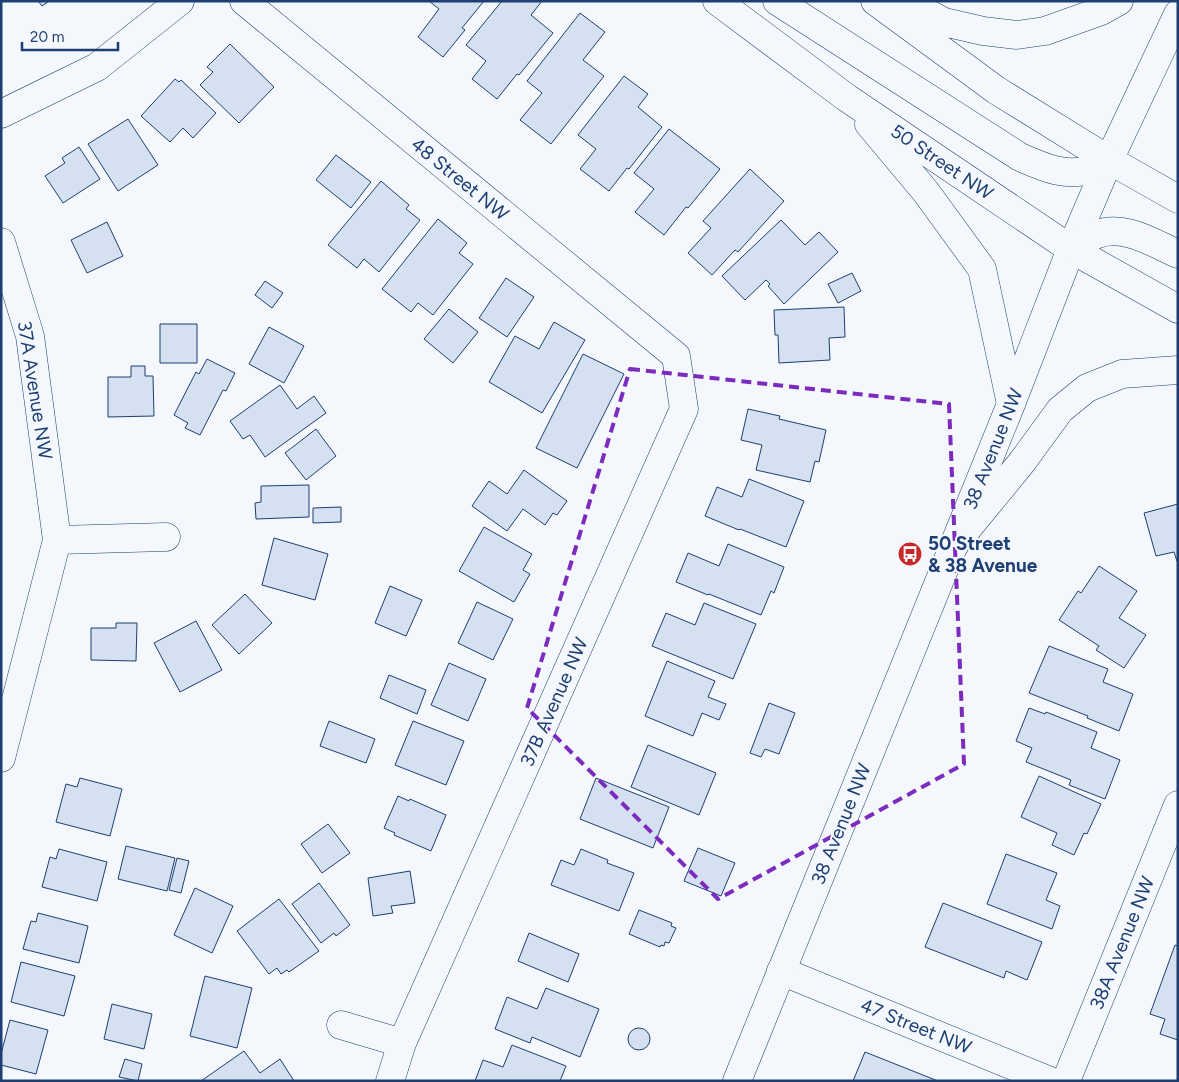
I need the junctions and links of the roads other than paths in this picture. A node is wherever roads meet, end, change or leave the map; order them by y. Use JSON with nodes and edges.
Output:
{"nodes":[{"id":1,"x":180,"y":1,"type":"edge"},
{"id":2,"x":244,"y":1,"type":"edge"},
{"id":3,"x":717,"y":1,"type":"edge"},
{"id":4,"x":776,"y":1,"type":"edge"},
{"id":5,"x":874,"y":1,"type":"edge"},
{"id":6,"x":905,"y":1,"type":"edge"},
{"id":7,"x":1119,"y":1,"type":"edge"},
{"id":8,"x":1178,"y":14,"type":"edge"},
{"id":9,"x":847,"y":98,"type":"junction"},
{"id":10,"x":1,"y":114,"type":"edge"},
{"id":11,"x":1109,"y":160,"type":"junction"},
{"id":12,"x":1178,"y":199,"type":"edge"},
{"id":13,"x":1,"y":242,"type":"edge"},
{"id":14,"x":1071,"y":249,"type":"junction"},
{"id":15,"x":1178,"y":254,"type":"edge"},
{"id":16,"x":1178,"y":309,"type":"edge"},
{"id":17,"x":676,"y":356,"type":"joint"},
{"id":18,"x":1178,"y":370,"type":"edge"},
{"id":19,"x":1011,"y":404,"type":"junction"},
{"id":20,"x":166,"y":537,"type":"dead end"},
{"id":21,"x":56,"y":540,"type":"junction"},
{"id":22,"x":954,"y":544,"type":"junction"},
{"id":23,"x":1,"y":758,"type":"edge"},
{"id":24,"x":1178,"y":805,"type":"edge"},
{"id":25,"x":781,"y":972,"type":"junction"},
{"id":26,"x":342,"y":1025,"type":"dead end"},
{"id":27,"x":402,"y":1043,"type":"junction"},
{"id":28,"x":390,"y":1081,"type":"edge"},
{"id":29,"x":737,"y":1081,"type":"edge"},
{"id":30,"x":1050,"y":1081,"type":"edge"},
{"id":31,"x":1066,"y":1081,"type":"edge"}],
"edges":[{"from":1,"to":10,"type":"street"},
{"from":2,"to":17,"type":"street","name":"48 Street NW"},
{"from":3,"to":9,"type":"street","name":"50 Street NW"},
{"from":4,"to":11,"type":"street"},
{"from":5,"to":11,"type":"street"},
{"from":6,"to":7,"type":"street"},
{"from":8,"to":11,"type":"street","name":"38 Avenue NW"},
{"from":9,"to":14,"type":"street","name":"50 Street NW"},
{"from":9,"to":19,"type":"street"},
{"from":11,"to":12,"type":"street"},
{"from":11,"to":14,"type":"street","name":"38 Avenue NW"},
{"from":13,"to":21,"type":"street","name":"37A Avenue NW"},
{"from":14,"to":15,"type":"street"},
{"from":14,"to":16,"type":"street","name":"50 Street NW"},
{"from":14,"to":19,"type":"street","name":"38 Avenue NW"},
{"from":17,"to":27,"type":"street","name":"37B Avenue NW"},
{"from":18,"to":22,"type":"street"},
{"from":19,"to":22,"type":"street","name":"38 Avenue NW"},
{"from":20,"to":21,"type":"street"},
{"from":21,"to":23,"type":"street","name":"37A Avenue NW"},
{"from":22,"to":25,"type":"street","name":"38 Avenue NW"},
{"from":24,"to":31,"type":"street","name":"38A Avenue NW"},
{"from":25,"to":29,"type":"street","name":"38 Avenue NW"},
{"from":25,"to":30,"type":"street","name":"47 Street NW"},
{"from":26,"to":27,"type":"street"},
{"from":27,"to":28,"type":"street","name":"37B Avenue NW"}]}
